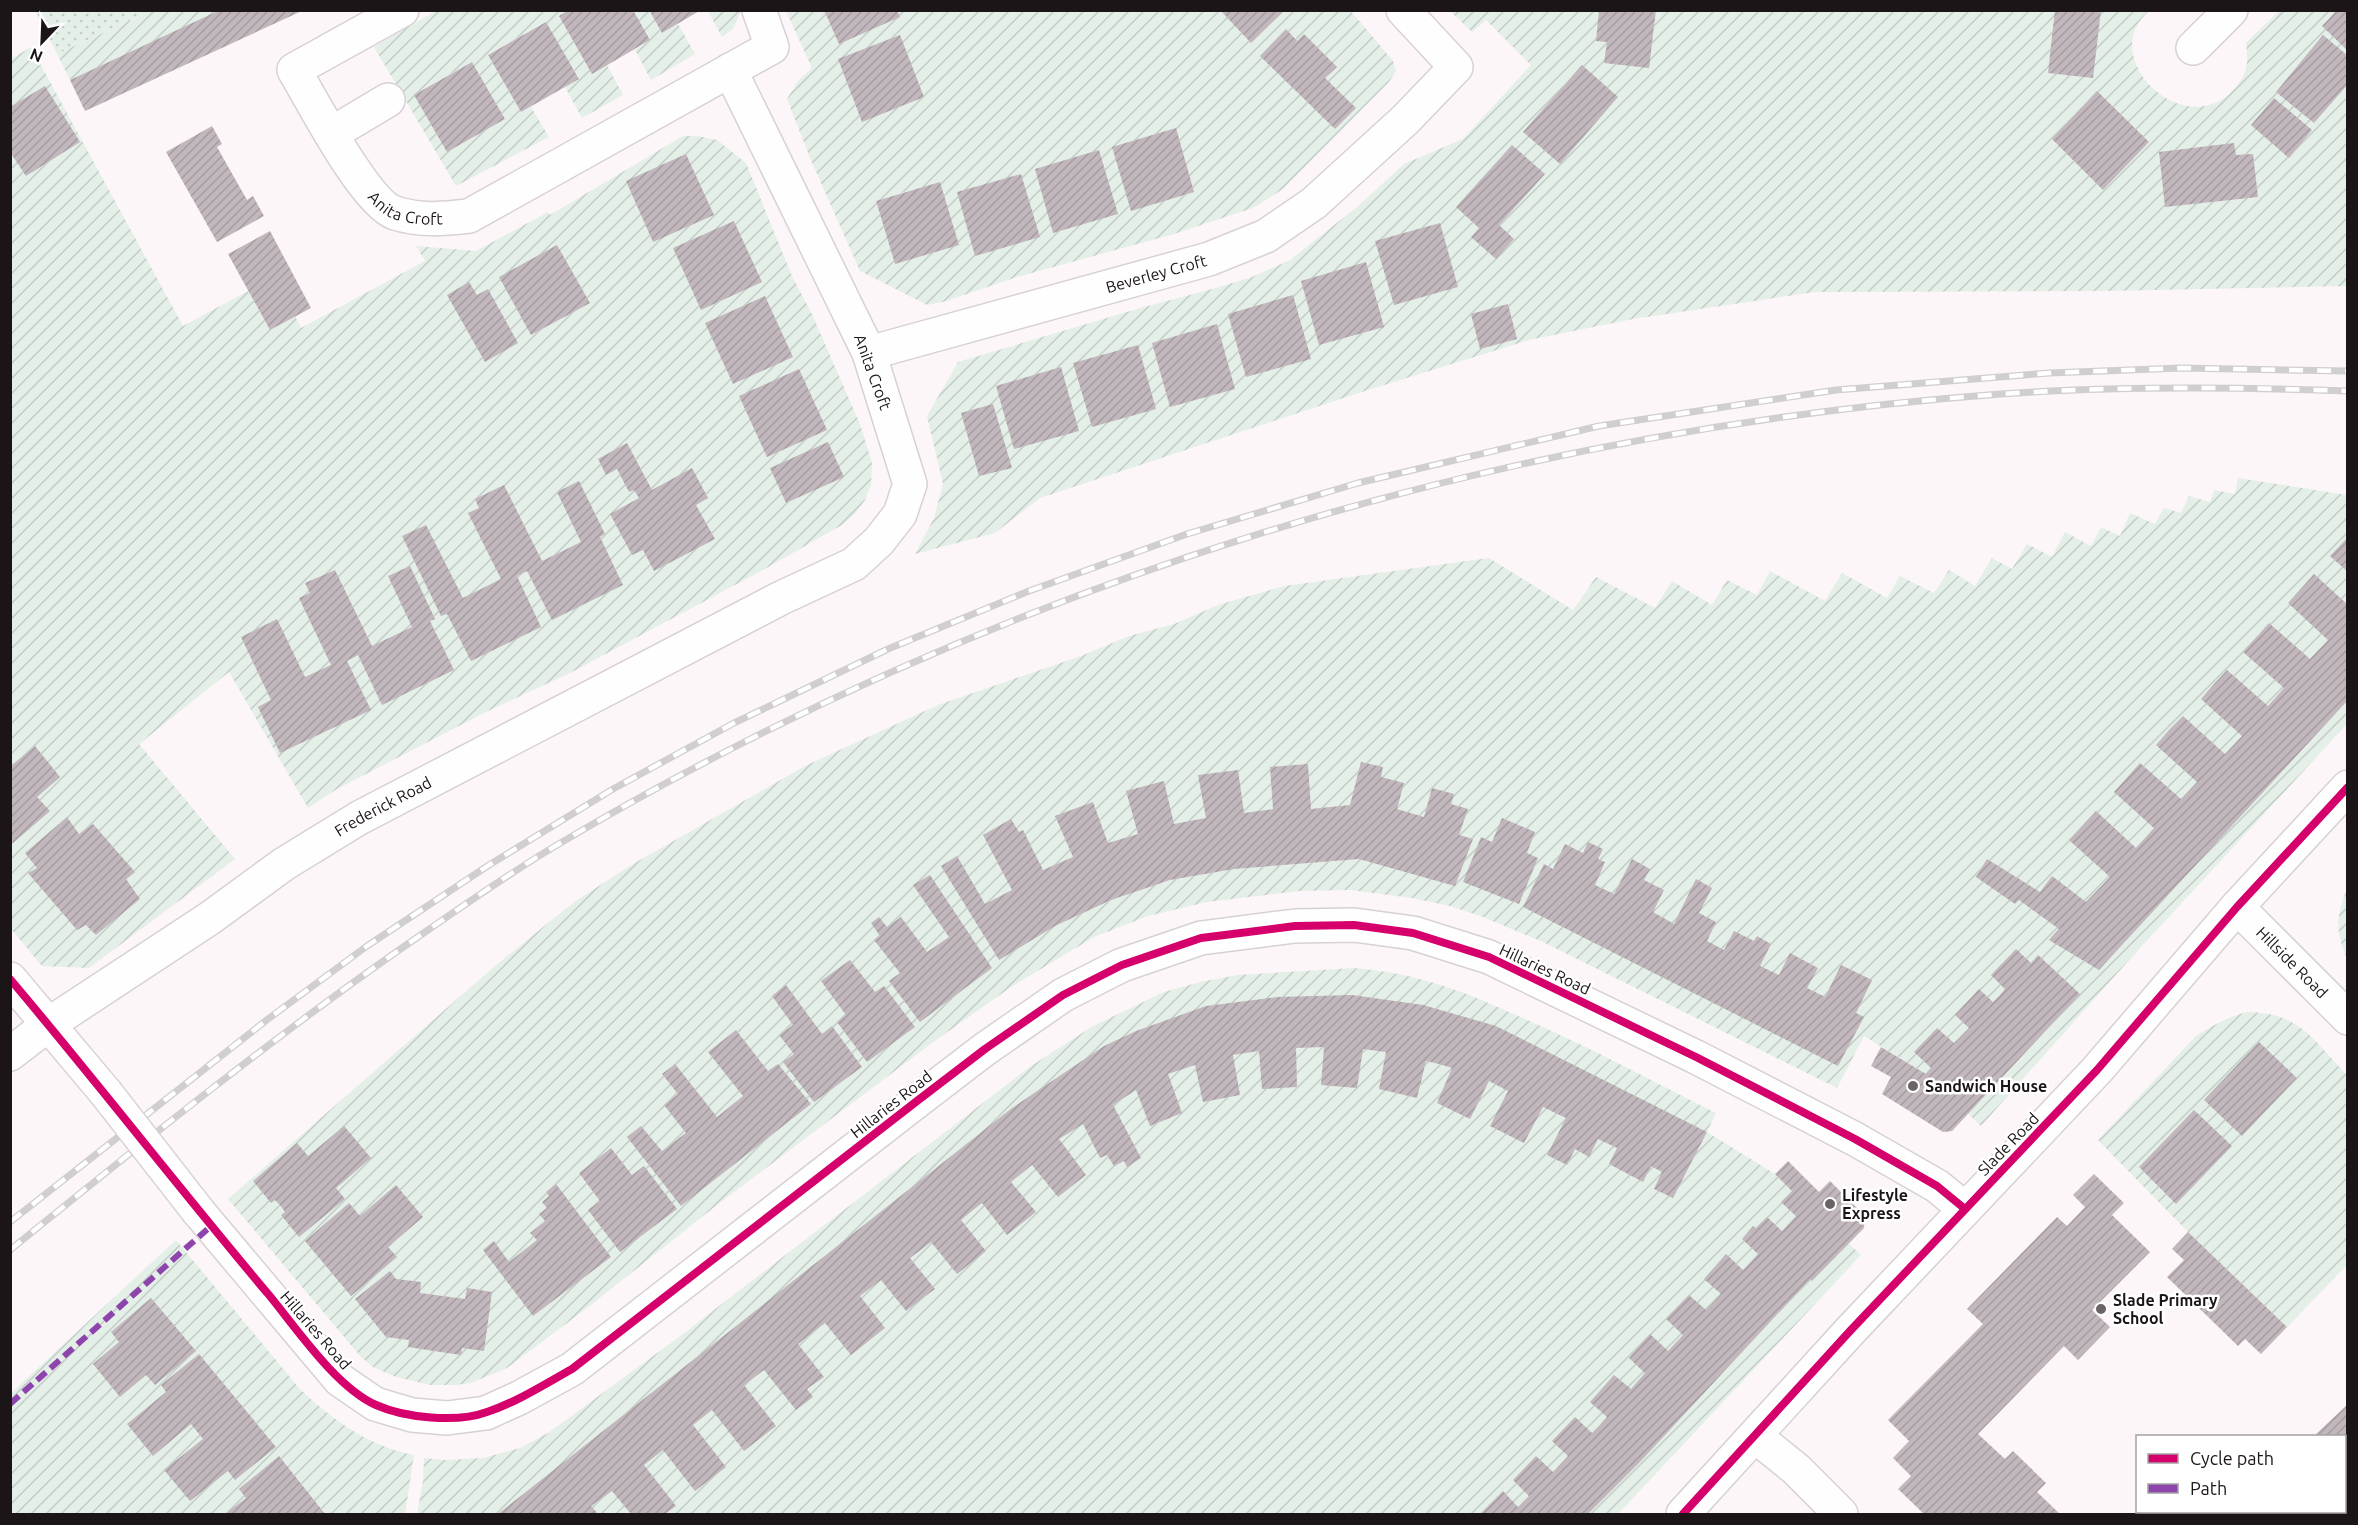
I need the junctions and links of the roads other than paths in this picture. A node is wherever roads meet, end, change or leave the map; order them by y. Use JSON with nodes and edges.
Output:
{"nodes":[{"id":1,"x":402,"y":10,"type":"edge"},
{"id":2,"x":759,"y":10,"type":"edge"},
{"id":3,"x":1403,"y":10,"type":"edge"},
{"id":4,"x":2231,"y":10,"type":"edge"},
{"id":5,"x":2193,"y":48,"type":"dead end"},
{"id":6,"x":730,"y":70,"type":"junction"},
{"id":7,"x":388,"y":100,"type":"dead end"},
{"id":8,"x":331,"y":134,"type":"junction"},
{"id":9,"x":869,"y":353,"type":"junction"},
{"id":10,"x":781,"y":598,"type":"joint"},
{"id":11,"x":2348,"y":787,"type":"edge"},
{"id":12,"x":2237,"y":907,"type":"junction"},
{"id":13,"x":10,"y":979,"type":"edge"},
{"id":14,"x":2348,"y":1018,"type":"edge"},
{"id":15,"x":49,"y":1024,"type":"junction"},
{"id":16,"x":10,"y":1054,"type":"edge"},
{"id":17,"x":1965,"y":1209,"type":"junction"},
{"id":18,"x":1755,"y":1436,"type":"junction"},
{"id":19,"x":1683,"y":1515,"type":"edge"},
{"id":20,"x":1841,"y":1515,"type":"edge"}],
"edges":[{"from":1,"to":8,"type":"street","name":"Anita Croft"},
{"from":2,"to":6,"type":"street","name":"Anita Croft"},
{"from":3,"to":9,"type":"street","name":"Beverley Croft"},
{"from":4,"to":5,"type":"street"},
{"from":6,"to":8,"type":"street","name":"Anita Croft"},
{"from":6,"to":9,"type":"street","name":"Anita Croft"},
{"from":7,"to":8,"type":"street"},
{"from":9,"to":10,"type":"street","name":"Anita Croft"},
{"from":10,"to":15,"type":"street","name":"Frederick Road"},
{"from":11,"to":12,"type":"street","name":"Slade Road"},
{"from":12,"to":14,"type":"street","name":"Hillside Road"},
{"from":12,"to":17,"type":"street","name":"Slade Road"},
{"from":13,"to":15,"type":"street","name":"Hillaries Road"},
{"from":15,"to":16,"type":"street","name":"Frederick Road"},
{"from":15,"to":17,"type":"street","name":"Hillaries Road","bridge":true},
{"from":17,"to":18,"type":"street","name":"Slade Road"},
{"from":18,"to":19,"type":"street","name":"Slade Road"},
{"from":18,"to":20,"type":"street"}]}
